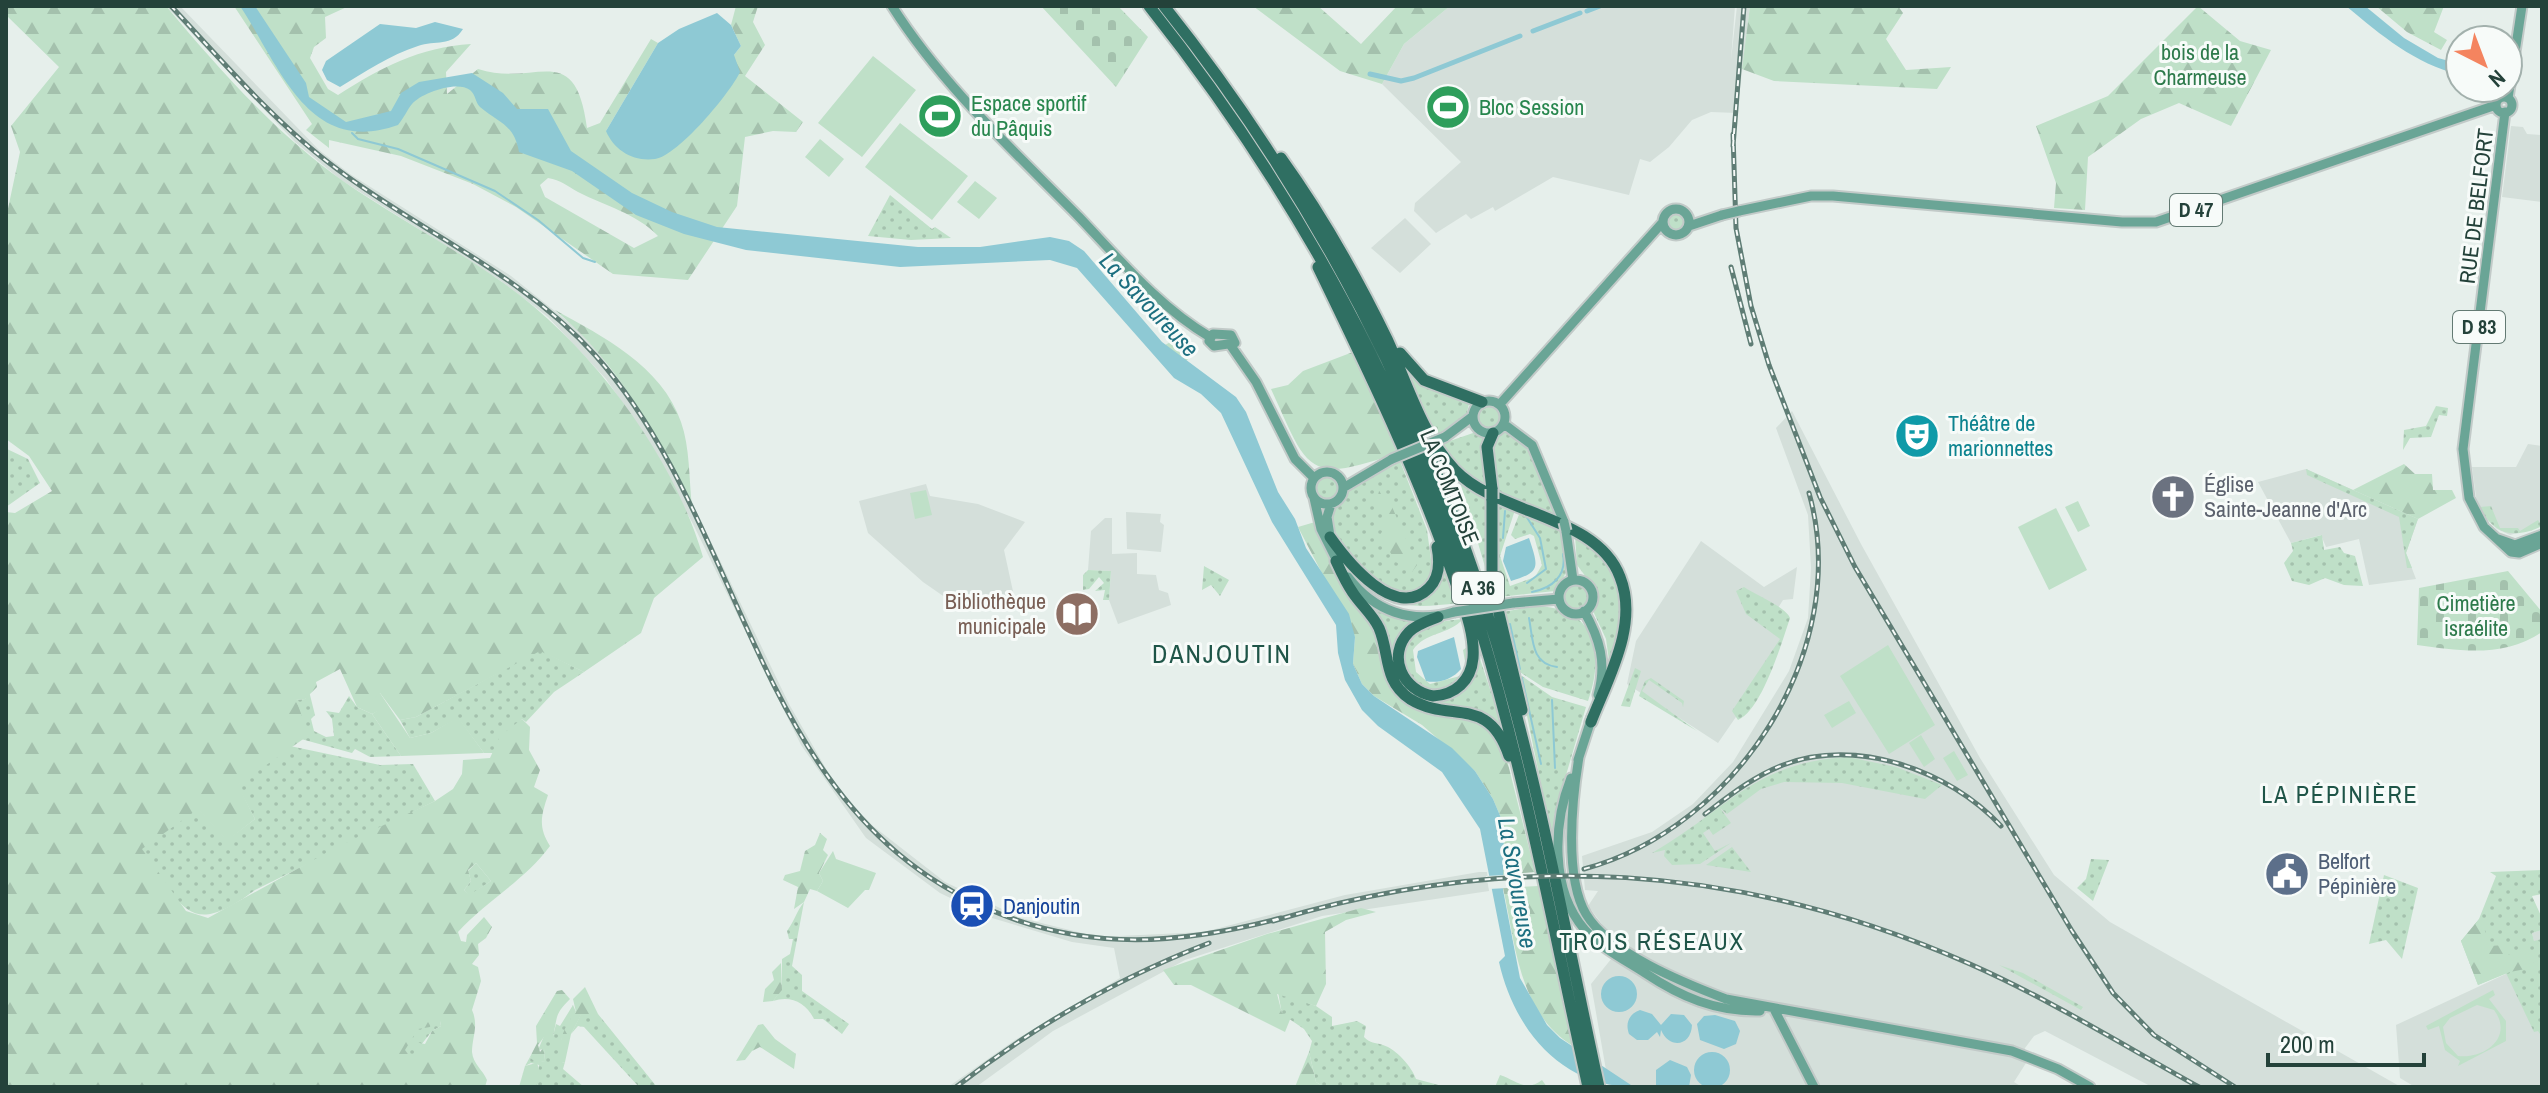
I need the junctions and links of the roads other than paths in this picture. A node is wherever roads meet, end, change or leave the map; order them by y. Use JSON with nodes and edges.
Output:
{"nodes":[{"id":1,"x":892,"y":6,"type":"edge"},
{"id":2,"x":1149,"y":6,"type":"edge"},
{"id":3,"x":1164,"y":6,"type":"edge"},
{"id":4,"x":2522,"y":6,"type":"edge"},
{"id":5,"x":1218,"y":79,"type":"junction"},
{"id":6,"x":2500,"y":109,"type":"junction"},
{"id":7,"x":1262,"y":161,"type":"junction"},
{"id":8,"x":1688,"y":215,"type":"junction"},
{"id":9,"x":1708,"y":218,"type":"junction"},
{"id":10,"x":1663,"y":222,"type":"junction"},
{"id":11,"x":1689,"y":226,"type":"junction"},
{"id":12,"x":1670,"y":233,"type":"junction"},
{"id":13,"x":1638,"y":250,"type":"junction"},
{"id":14,"x":1374,"y":313,"type":"junction"},
{"id":15,"x":1482,"y":402,"type":"junction"},
{"id":16,"x":1500,"y":404,"type":"junction"},
{"id":17,"x":1473,"y":416,"type":"junction"},
{"id":18,"x":1504,"y":424,"type":"junction"},
{"id":19,"x":1479,"y":430,"type":"junction"},
{"id":20,"x":1493,"y":433,"type":"junction"},
{"id":21,"x":1445,"y":437,"type":"junction"},
{"id":22,"x":1377,"y":466,"type":"junction"},
{"id":23,"x":1335,"y":473,"type":"junction"},
{"id":24,"x":1314,"y":478,"type":"junction"},
{"id":25,"x":1343,"y":488,"type":"junction"},
{"id":26,"x":1314,"y":498,"type":"junction"},
{"id":27,"x":1424,"y":500,"type":"junction"},
{"id":28,"x":1331,"y":504,"type":"junction"},
{"id":29,"x":2542,"y":535,"type":"edge"},
{"id":30,"x":1330,"y":537,"type":"junction"},
{"id":31,"x":2542,"y":543,"type":"edge"},
{"id":32,"x":2513,"y":548,"type":"junction"},
{"id":33,"x":1336,"y":561,"type":"junction"},
{"id":34,"x":1573,"y":580,"type":"junction"},
{"id":35,"x":1559,"y":599,"type":"junction"},
{"id":36,"x":1584,"y":611,"type":"junction"},
{"id":37,"x":1454,"y":612,"type":"junction"},
{"id":38,"x":1438,"y":617,"type":"junction"},
{"id":39,"x":1591,"y":722,"type":"junction"},
{"id":40,"x":1579,"y":757,"type":"junction"},
{"id":41,"x":1568,"y":785,"type":"junction"},
{"id":42,"x":1526,"y":805,"type":"junction"},
{"id":43,"x":1540,"y":817,"type":"junction"},
{"id":44,"x":1573,"y":823,"type":"junction"},
{"id":45,"x":1775,"y":1011,"type":"junction"},
{"id":46,"x":1794,"y":1013,"type":"junction"},
{"id":47,"x":1784,"y":1023,"type":"junction"},
{"id":48,"x":1588,"y":1087,"type":"edge"},
{"id":49,"x":1599,"y":1087,"type":"edge"},
{"id":50,"x":1814,"y":1087,"type":"edge"},
{"id":51,"x":2090,"y":1087,"type":"edge"}],
"edges":[{"from":1,"to":24,"type":"main road"},
{"from":2,"to":7,"type":"highway","name":"LA COMTOISE","number":"A 36"},
{"from":3,"to":5,"type":"highway","name":"LA COMTOISE","number":"A 36"},
{"from":4,"to":6,"type":"main road","name":"RUE DE BELFORT"},
{"from":5,"to":14,"type":"highway"},
{"from":5,"to":43,"type":"highway","name":"LA COMTOISE","number":"A 36"},
{"from":6,"to":9,"type":"main road","number":"D 47","bridge":true},
{"from":6,"to":32,"type":"main road","name":"RUE DE BELFORT","number":"D 83"},
{"from":7,"to":27,"type":"highway"},
{"from":7,"to":42,"type":"highway","name":"LA COMTOISE","number":"A 36"},
{"from":8,"to":9,"type":"main road","number":"D 47"},
{"from":8,"to":10,"type":"main road"},
{"from":8,"to":11,"type":"main road"},
{"from":9,"to":11,"type":"main road","number":"D 47"},
{"from":10,"to":12,"type":"main road"},
{"from":10,"to":13,"type":"main road"},
{"from":11,"to":12,"type":"main road"},
{"from":12,"to":13,"type":"main road"},
{"from":13,"to":16,"type":"main road"},
{"from":14,"to":15,"type":"highway"},
{"from":14,"to":39,"type":"highway"},
{"from":15,"to":16,"type":"main road"},
{"from":15,"to":17,"type":"main road"},
{"from":16,"to":18,"type":"main road"},
{"from":17,"to":19,"type":"main road"},
{"from":17,"to":21,"type":"main road"},
{"from":18,"to":20,"type":"main road"},
{"from":18,"to":34,"type":"main road"},
{"from":19,"to":20,"type":"main road"},
{"from":19,"to":21,"type":"main road"},
{"from":20,"to":43,"type":"highway"},
{"from":21,"to":22,"type":"main road","bridge":true},
{"from":22,"to":23,"type":"main road"},
{"from":22,"to":25,"type":"main road"},
{"from":23,"to":24,"type":"main road"},
{"from":23,"to":25,"type":"main road"},
{"from":24,"to":26,"type":"main road"},
{"from":25,"to":28,"type":"main road"},
{"from":26,"to":28,"type":"main road"},
{"from":26,"to":33,"type":"main road"},
{"from":27,"to":30,"type":"highway"},
{"from":27,"to":38,"type":"highway"},
{"from":28,"to":30,"type":"main road"},
{"from":29,"to":32,"type":"main road"},
{"from":30,"to":37,"type":"main road"},
{"from":31,"to":32,"type":"main road"},
{"from":33,"to":38,"type":"main road"},
{"from":33,"to":42,"type":"highway"},
{"from":34,"to":35,"type":"main road"},
{"from":34,"to":36,"type":"main road"},
{"from":35,"to":36,"type":"main road"},
{"from":35,"to":37,"type":"main road","bridge":true},
{"from":36,"to":39,"type":"main road"},
{"from":37,"to":38,"type":"main road"},
{"from":39,"to":40,"type":"main road"},
{"from":40,"to":41,"type":"main road"},
{"from":40,"to":44,"type":"main road"},
{"from":41,"to":44,"type":"main road"},
{"from":41,"to":45,"type":"main road"},
{"from":42,"to":48,"type":"highway","name":"LA COMTOISE","number":"A 36"},
{"from":43,"to":49,"type":"highway","name":"LA COMTOISE","number":"A 36"},
{"from":44,"to":45,"type":"main road"},
{"from":45,"to":46,"type":"main road"},
{"from":45,"to":47,"type":"main road"},
{"from":46,"to":47,"type":"main road"},
{"from":46,"to":51,"type":"main road"},
{"from":47,"to":50,"type":"main road"}]}
